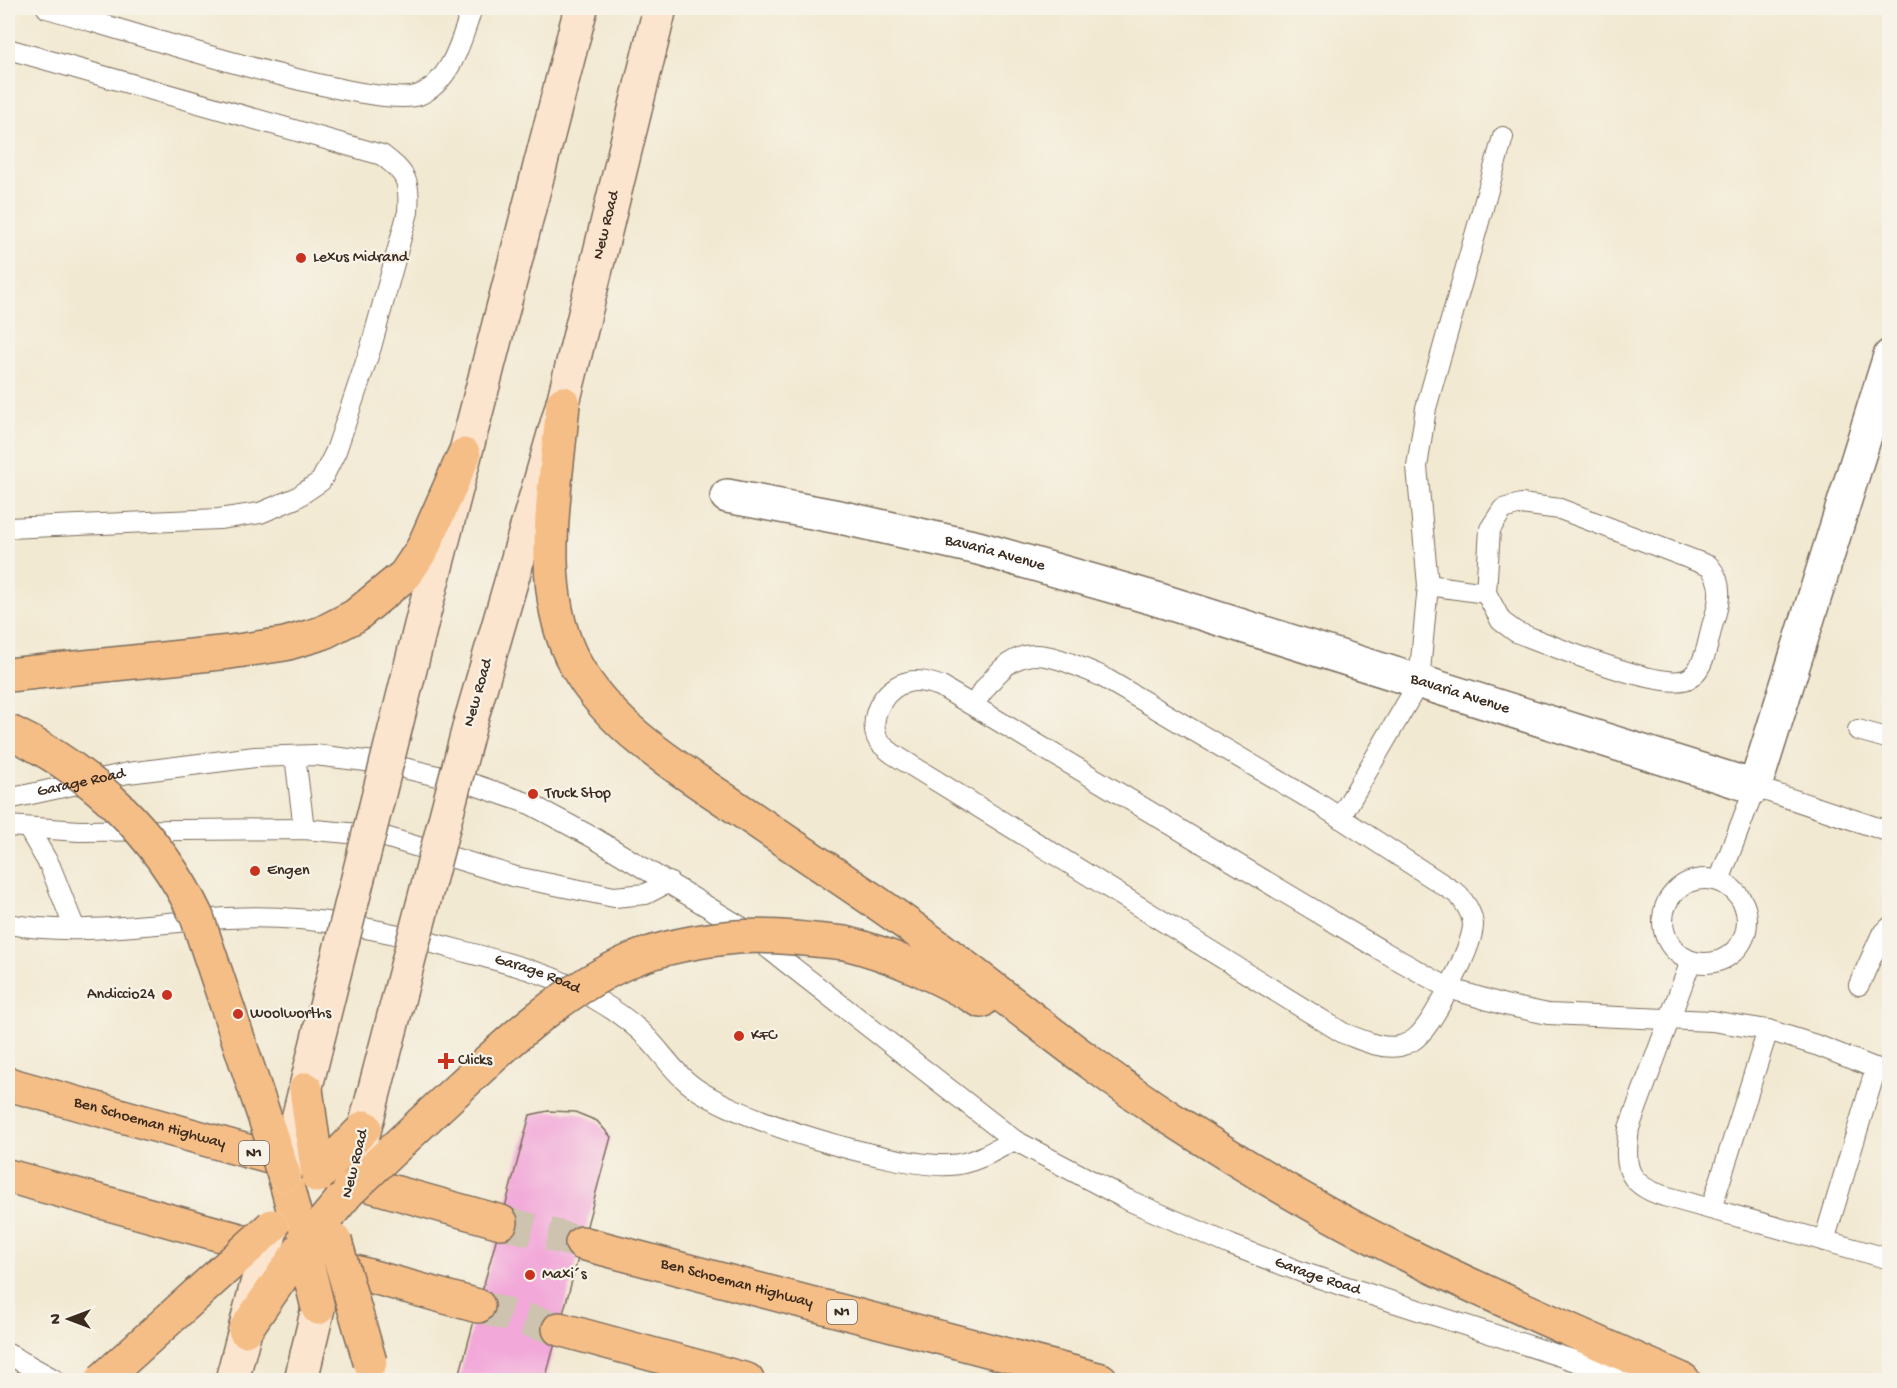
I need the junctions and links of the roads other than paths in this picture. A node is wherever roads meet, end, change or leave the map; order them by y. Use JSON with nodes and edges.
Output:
{"nodes":[{"id":1,"x":47,"y":8,"type":"edge"},
{"id":2,"x":472,"y":8,"type":"edge"},
{"id":3,"x":581,"y":8,"type":"edge"},
{"id":4,"x":660,"y":8,"type":"edge"},
{"id":5,"x":8,"y":49,"type":"edge"},
{"id":6,"x":1503,"y":137,"type":"dead end"},
{"id":7,"x":1890,"y":356,"type":"edge"},
{"id":8,"x":563,"y":403,"type":"junction"},
{"id":9,"x":464,"y":455,"type":"junction"},
{"id":10,"x":727,"y":496,"type":"dead end"},
{"id":11,"x":8,"y":528,"type":"edge"},
{"id":12,"x":1428,"y":585,"type":"junction"},
{"id":13,"x":1486,"y":593,"type":"junction"},
{"id":14,"x":8,"y":675,"type":"edge"},
{"id":15,"x":1419,"y":682,"type":"junction"},
{"id":16,"x":975,"y":704,"type":"junction"},
{"id":17,"x":1858,"y":730,"type":"dead end"},
{"id":18,"x":8,"y":731,"type":"edge"},
{"id":19,"x":1890,"y":739,"type":"edge"},
{"id":20,"x":295,"y":756,"type":"junction"},
{"id":21,"x":1755,"y":787,"type":"junction"},
{"id":22,"x":8,"y":799,"type":"edge"},
{"id":23,"x":1340,"y":818,"type":"junction"},
{"id":24,"x":8,"y":826,"type":"edge"},
{"id":25,"x":1887,"y":827,"type":"edge"},
{"id":26,"x":28,"y":828,"type":"junction"},
{"id":27,"x":304,"y":829,"type":"junction"},
{"id":28,"x":1719,"y":881,"type":"junction"},
{"id":29,"x":669,"y":882,"type":"junction"},
{"id":30,"x":8,"y":924,"type":"edge"},
{"id":31,"x":1890,"y":927,"type":"edge"},
{"id":32,"x":75,"y":929,"type":"junction"},
{"id":33,"x":1691,"y":961,"type":"junction"},
{"id":34,"x":1859,"y":985,"type":"dead end"},
{"id":35,"x":1448,"y":988,"type":"junction"},
{"id":36,"x":1671,"y":1019,"type":"junction"},
{"id":37,"x":1768,"y":1030,"type":"junction"},
{"id":38,"x":1078,"y":1055,"type":"junction"},
{"id":39,"x":1883,"y":1071,"type":"edge"},
{"id":40,"x":8,"y":1084,"type":"edge"},
{"id":41,"x":306,"y":1089,"type":"junction"},
{"id":42,"x":365,"y":1127,"type":"junction"},
{"id":43,"x":1014,"y":1140,"type":"junction"},
{"id":44,"x":284,"y":1175,"type":"junction"},
{"id":45,"x":8,"y":1176,"type":"edge"},
{"id":46,"x":318,"y":1176,"type":"junction"},
{"id":47,"x":349,"y":1191,"type":"junction"},
{"id":48,"x":1711,"y":1209,"type":"junction"},
{"id":49,"x":282,"y":1216,"type":"junction"},
{"id":50,"x":501,"y":1222,"type":"tunnel mouth"},
{"id":51,"x":331,"y":1228,"type":"junction"},
{"id":52,"x":1824,"y":1241,"type":"junction"},
{"id":53,"x":582,"y":1243,"type":"tunnel mouth"},
{"id":54,"x":303,"y":1246,"type":"junction"},
{"id":55,"x":1890,"y":1259,"type":"edge"},
{"id":56,"x":478,"y":1306,"type":"tunnel mouth"},
{"id":57,"x":318,"y":1308,"type":"junction"},
{"id":58,"x":245,"y":1329,"type":"junction"},
{"id":59,"x":559,"y":1329,"type":"tunnel mouth"},
{"id":60,"x":8,"y":1354,"type":"edge"},
{"id":61,"x":55,"y":1380,"type":"edge"},
{"id":62,"x":102,"y":1380,"type":"edge"},
{"id":63,"x":232,"y":1380,"type":"edge"},
{"id":64,"x":301,"y":1380,"type":"edge"},
{"id":65,"x":375,"y":1380,"type":"edge"},
{"id":66,"x":747,"y":1380,"type":"edge"},
{"id":67,"x":1101,"y":1380,"type":"edge"},
{"id":68,"x":1634,"y":1380,"type":"edge"},
{"id":69,"x":1683,"y":1380,"type":"edge"}],
"edges":[{"from":1,"to":2,"type":"lane"},
{"from":3,"to":9,"type":"main road"},
{"from":4,"to":8,"type":"main road","name":"New Road"},
{"from":5,"to":11,"type":"lane"},
{"from":6,"to":12,"type":"lane"},
{"from":7,"to":21,"type":"street"},
{"from":8,"to":38,"type":"highway"},
{"from":8,"to":42,"type":"main road","name":"New Road","bridge":true},
{"from":9,"to":14,"type":"highway"},
{"from":9,"to":41,"type":"main road","bridge":true},
{"from":10,"to":15,"type":"street","name":"Bavaria Avenue"},
{"from":12,"to":13,"type":"lane"},
{"from":12,"to":15,"type":"lane"},
{"from":13,"to":13,"type":"lane"},
{"from":15,"to":21,"type":"street","name":"Bavaria Avenue"},
{"from":15,"to":23,"type":"lane"},
{"from":16,"to":23,"type":"lane"},
{"from":16,"to":35,"type":"lane"},
{"from":16,"to":35,"type":"lane"},
{"from":17,"to":19,"type":"lane"},
{"from":18,"to":44,"type":"highway","bridge":true},
{"from":20,"to":22,"type":"lane","name":"Garage Road"},
{"from":20,"to":27,"type":"lane"},
{"from":20,"to":29,"type":"lane","name":"Garage Road"},
{"from":21,"to":25,"type":"lane"},
{"from":21,"to":28,"type":"lane"},
{"from":23,"to":35,"type":"lane"},
{"from":24,"to":26,"type":"lane"},
{"from":26,"to":27,"type":"lane"},
{"from":26,"to":32,"type":"lane"},
{"from":27,"to":29,"type":"lane"},
{"from":28,"to":33,"type":"lane"},
{"from":28,"to":33,"type":"lane"},
{"from":29,"to":43,"type":"lane","name":"Garage Road"},
{"from":30,"to":32,"type":"lane","name":"Garage Road"},
{"from":31,"to":34,"type":"lane"},
{"from":32,"to":43,"type":"lane","name":"Garage Road"},
{"from":33,"to":36,"type":"lane"},
{"from":35,"to":36,"type":"lane"},
{"from":36,"to":37,"type":"lane"},
{"from":36,"to":48,"type":"lane"},
{"from":37,"to":39,"type":"lane"},
{"from":37,"to":48,"type":"lane"},
{"from":38,"to":47,"type":"highway","bridge":true},
{"from":38,"to":69,"type":"highway"},
{"from":39,"to":52,"type":"lane"},
{"from":40,"to":50,"type":"highway","name":"Ben Schoeman Highway","number":"N1"},
{"from":41,"to":44,"type":"main road","bridge":true},
{"from":41,"to":46,"type":"highway","bridge":true},
{"from":42,"to":46,"type":"highway","bridge":true},
{"from":42,"to":47,"type":"main road","name":"New Road","bridge":true},
{"from":43,"to":68,"type":"lane","name":"Garage Road"},
{"from":44,"to":49,"type":"main road"},
{"from":45,"to":56,"type":"highway"},
{"from":46,"to":49,"type":"highway"},
{"from":46,"to":51,"type":"highway"},
{"from":47,"to":51,"type":"highway"},
{"from":48,"to":52,"type":"lane"},
{"from":49,"to":54,"type":"highway"},
{"from":49,"to":58,"type":"main road","bridge":true},
{"from":49,"to":62,"type":"highway","bridge":true},
{"from":51,"to":54,"type":"highway"},
{"from":51,"to":57,"type":"main road","bridge":true},
{"from":51,"to":65,"type":"highway","bridge":true},
{"from":52,"to":55,"type":"lane"},
{"from":53,"to":67,"type":"highway","name":"Ben Schoeman Highway","number":"N1"},
{"from":54,"to":57,"type":"highway","bridge":true},
{"from":54,"to":58,"type":"highway","bridge":true},
{"from":57,"to":64,"type":"main road"},
{"from":58,"to":63,"type":"main road","bridge":true},
{"from":59,"to":66,"type":"highway"},
{"from":60,"to":61,"type":"lane"}]}
